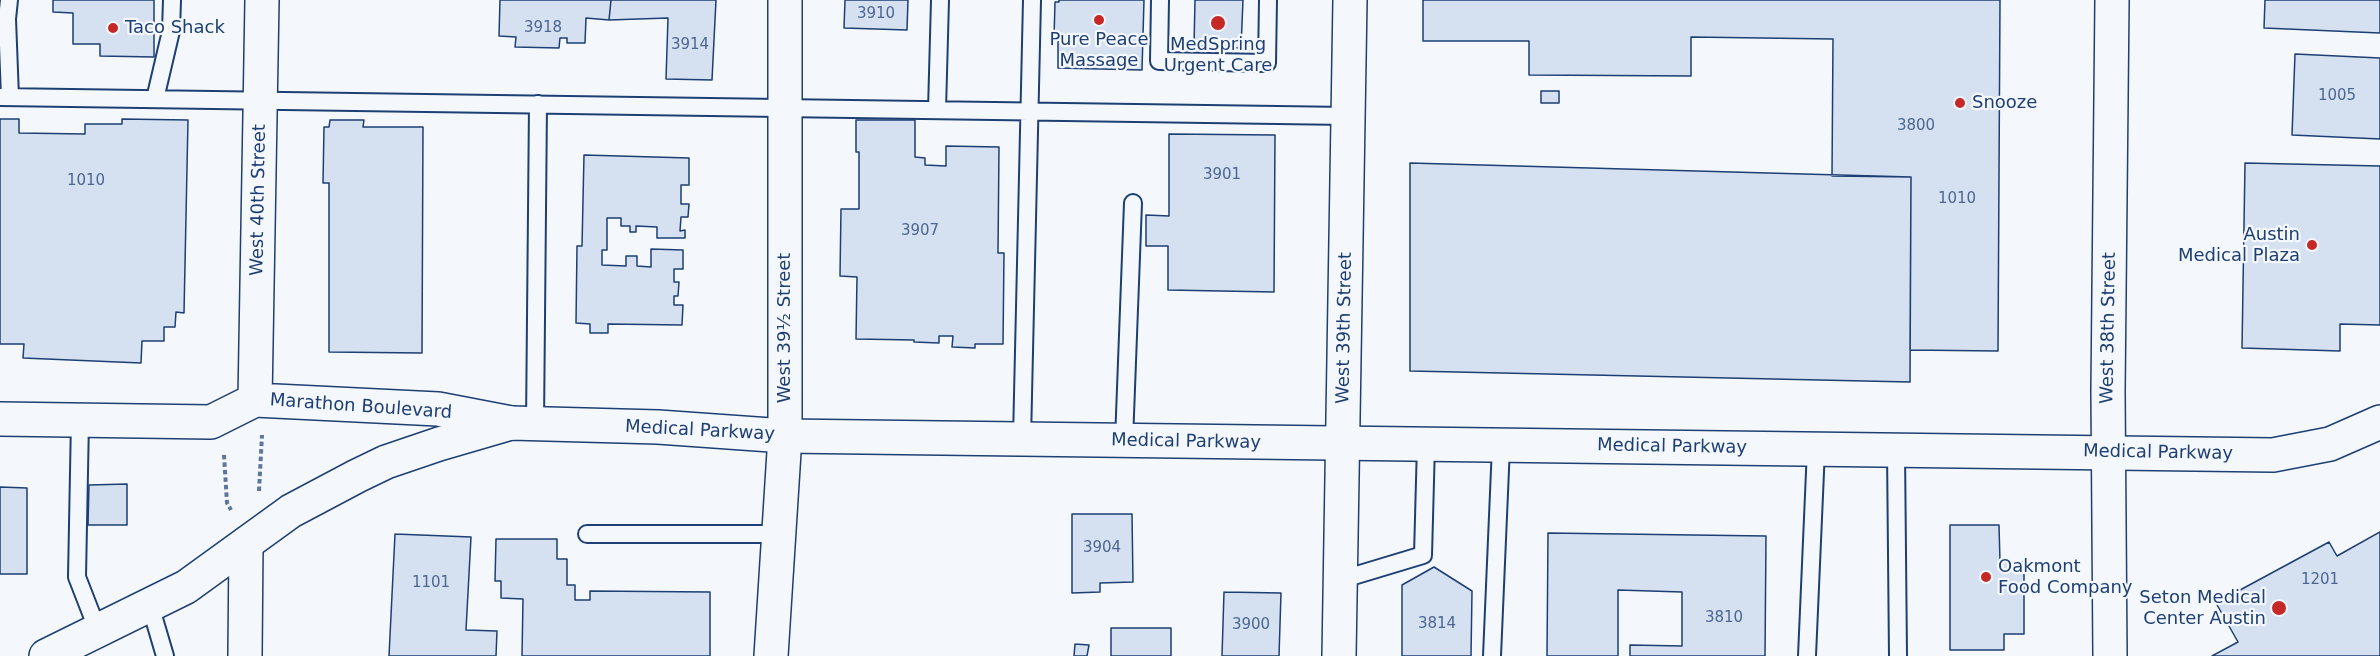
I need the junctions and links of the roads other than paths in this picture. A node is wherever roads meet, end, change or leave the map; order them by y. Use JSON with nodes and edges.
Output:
{"nodes":[{"id":1,"x":9,"y":0,"type":"edge"},
{"id":2,"x":172,"y":0,"type":"edge"},
{"id":3,"x":262,"y":0,"type":"edge"},
{"id":4,"x":785,"y":0,"type":"edge"},
{"id":5,"x":940,"y":0,"type":"edge"},
{"id":6,"x":1032,"y":0,"type":"edge"},
{"id":7,"x":1160,"y":0,"type":"edge"},
{"id":8,"x":1268,"y":0,"type":"edge"},
{"id":9,"x":1350,"y":0,"type":"edge"},
{"id":10,"x":2112,"y":0,"type":"edge"},
{"id":11,"x":5,"y":97,"type":"edge"},
{"id":12,"x":155,"y":99,"type":"junction"},
{"id":13,"x":260,"y":100,"type":"junction"},
{"id":14,"x":538,"y":104,"type":"junction"},
{"id":15,"x":785,"y":108,"type":"junction"},
{"id":16,"x":938,"y":110,"type":"junction"},
{"id":17,"x":1028,"y":111,"type":"junction"},
{"id":18,"x":1348,"y":116,"type":"junction"},
{"id":19,"x":1133,"y":203,"type":"dead end"},
{"id":20,"x":255,"y":400,"type":"junction"},
{"id":21,"x":0,"y":419,"type":"edge"},
{"id":22,"x":80,"y":420,"type":"junction"},
{"id":23,"x":2380,"y":422,"type":"edge"},
{"id":24,"x":523,"y":424,"type":"junction"},
{"id":25,"x":785,"y":436,"type":"junction"},
{"id":26,"x":1022,"y":439,"type":"junction"},
{"id":27,"x":1124,"y":441,"type":"junction"},
{"id":28,"x":1342,"y":444,"type":"junction"},
{"id":29,"x":1426,"y":444,"type":"junction"},
{"id":30,"x":1501,"y":446,"type":"junction"},
{"id":31,"x":1816,"y":449,"type":"junction"},
{"id":32,"x":1896,"y":450,"type":"junction"},
{"id":33,"x":2108,"y":452,"type":"junction"},
{"id":34,"x":588,"y":534,"type":"dead end"},
{"id":35,"x":778,"y":534,"type":"junction"},
{"id":36,"x":246,"y":544,"type":"junction"},
{"id":37,"x":1340,"y":580,"type":"junction"},
{"id":38,"x":150,"y":605,"type":"junction"},
{"id":39,"x":98,"y":631,"type":"junction"},
{"id":40,"x":57,"y":653,"type":"edge"},
{"id":41,"x":165,"y":656,"type":"edge"},
{"id":42,"x":245,"y":656,"type":"edge"},
{"id":43,"x":771,"y":656,"type":"edge"},
{"id":44,"x":1339,"y":656,"type":"edge"},
{"id":45,"x":1492,"y":656,"type":"edge"},
{"id":46,"x":1807,"y":656,"type":"edge"},
{"id":47,"x":1898,"y":656,"type":"edge"},
{"id":48,"x":2110,"y":656,"type":"edge"}],
"edges":[{"from":1,"to":11,"type":"lane"},
{"from":2,"to":12,"type":"lane"},
{"from":3,"to":13,"type":"street","name":"West 40th Street"},
{"from":4,"to":15,"type":"street","name":"West 39½ Street"},
{"from":5,"to":16,"type":"lane"},
{"from":6,"to":17,"type":"lane"},
{"from":7,"to":8,"type":"lane"},
{"from":9,"to":18,"type":"street","name":"West 39th Street"},
{"from":10,"to":33,"type":"street","name":"West 38th Street"},
{"from":11,"to":12,"type":"lane"},
{"from":12,"to":13,"type":"lane"},
{"from":13,"to":14,"type":"lane"},
{"from":13,"to":20,"type":"street","name":"West 40th Street"},
{"from":14,"to":15,"type":"lane"},
{"from":14,"to":24,"type":"lane"},
{"from":15,"to":16,"type":"lane"},
{"from":15,"to":25,"type":"street","name":"West 39½ Street"},
{"from":16,"to":17,"type":"lane"},
{"from":17,"to":18,"type":"lane"},
{"from":17,"to":26,"type":"lane"},
{"from":18,"to":28,"type":"street","name":"West 39th Street"},
{"from":19,"to":27,"type":"lane"},
{"from":20,"to":22,"type":"street","name":"Marathon Boulevard"},
{"from":20,"to":24,"type":"street","name":"Marathon Boulevard"},
{"from":21,"to":22,"type":"street","name":"Marathon Boulevard"},
{"from":22,"to":39,"type":"lane"},
{"from":23,"to":33,"type":"street","name":"Medical Parkway"},
{"from":24,"to":25,"type":"street","name":"Medical Parkway"},
{"from":24,"to":36,"type":"street","name":"Medical Parkway"},
{"from":25,"to":26,"type":"street","name":"Medical Parkway"},
{"from":25,"to":35,"type":"street","name":"West 39½ Street"},
{"from":26,"to":27,"type":"street","name":"Medical Parkway"},
{"from":27,"to":28,"type":"street","name":"Medical Parkway"},
{"from":28,"to":29,"type":"street","name":"Medical Parkway"},
{"from":28,"to":37,"type":"street","name":"West 39th Street"},
{"from":29,"to":30,"type":"street","name":"Medical Parkway"},
{"from":29,"to":37,"type":"lane"},
{"from":30,"to":31,"type":"street","name":"Medical Parkway"},
{"from":30,"to":45,"type":"lane"},
{"from":31,"to":32,"type":"street","name":"Medical Parkway"},
{"from":31,"to":46,"type":"lane"},
{"from":32,"to":33,"type":"street","name":"Medical Parkway"},
{"from":32,"to":47,"type":"lane"},
{"from":33,"to":48,"type":"street","name":"West 38th Street"},
{"from":34,"to":35,"type":"lane"},
{"from":35,"to":43,"type":"street","name":"West 39½ Street"},
{"from":36,"to":38,"type":"street","name":"Medical Parkway"},
{"from":36,"to":42,"type":"street"},
{"from":37,"to":44,"type":"street","name":"West 39th Street"},
{"from":38,"to":39,"type":"street","name":"Medical Parkway"},
{"from":38,"to":41,"type":"lane"},
{"from":39,"to":40,"type":"street","name":"Medical Parkway"}]}
